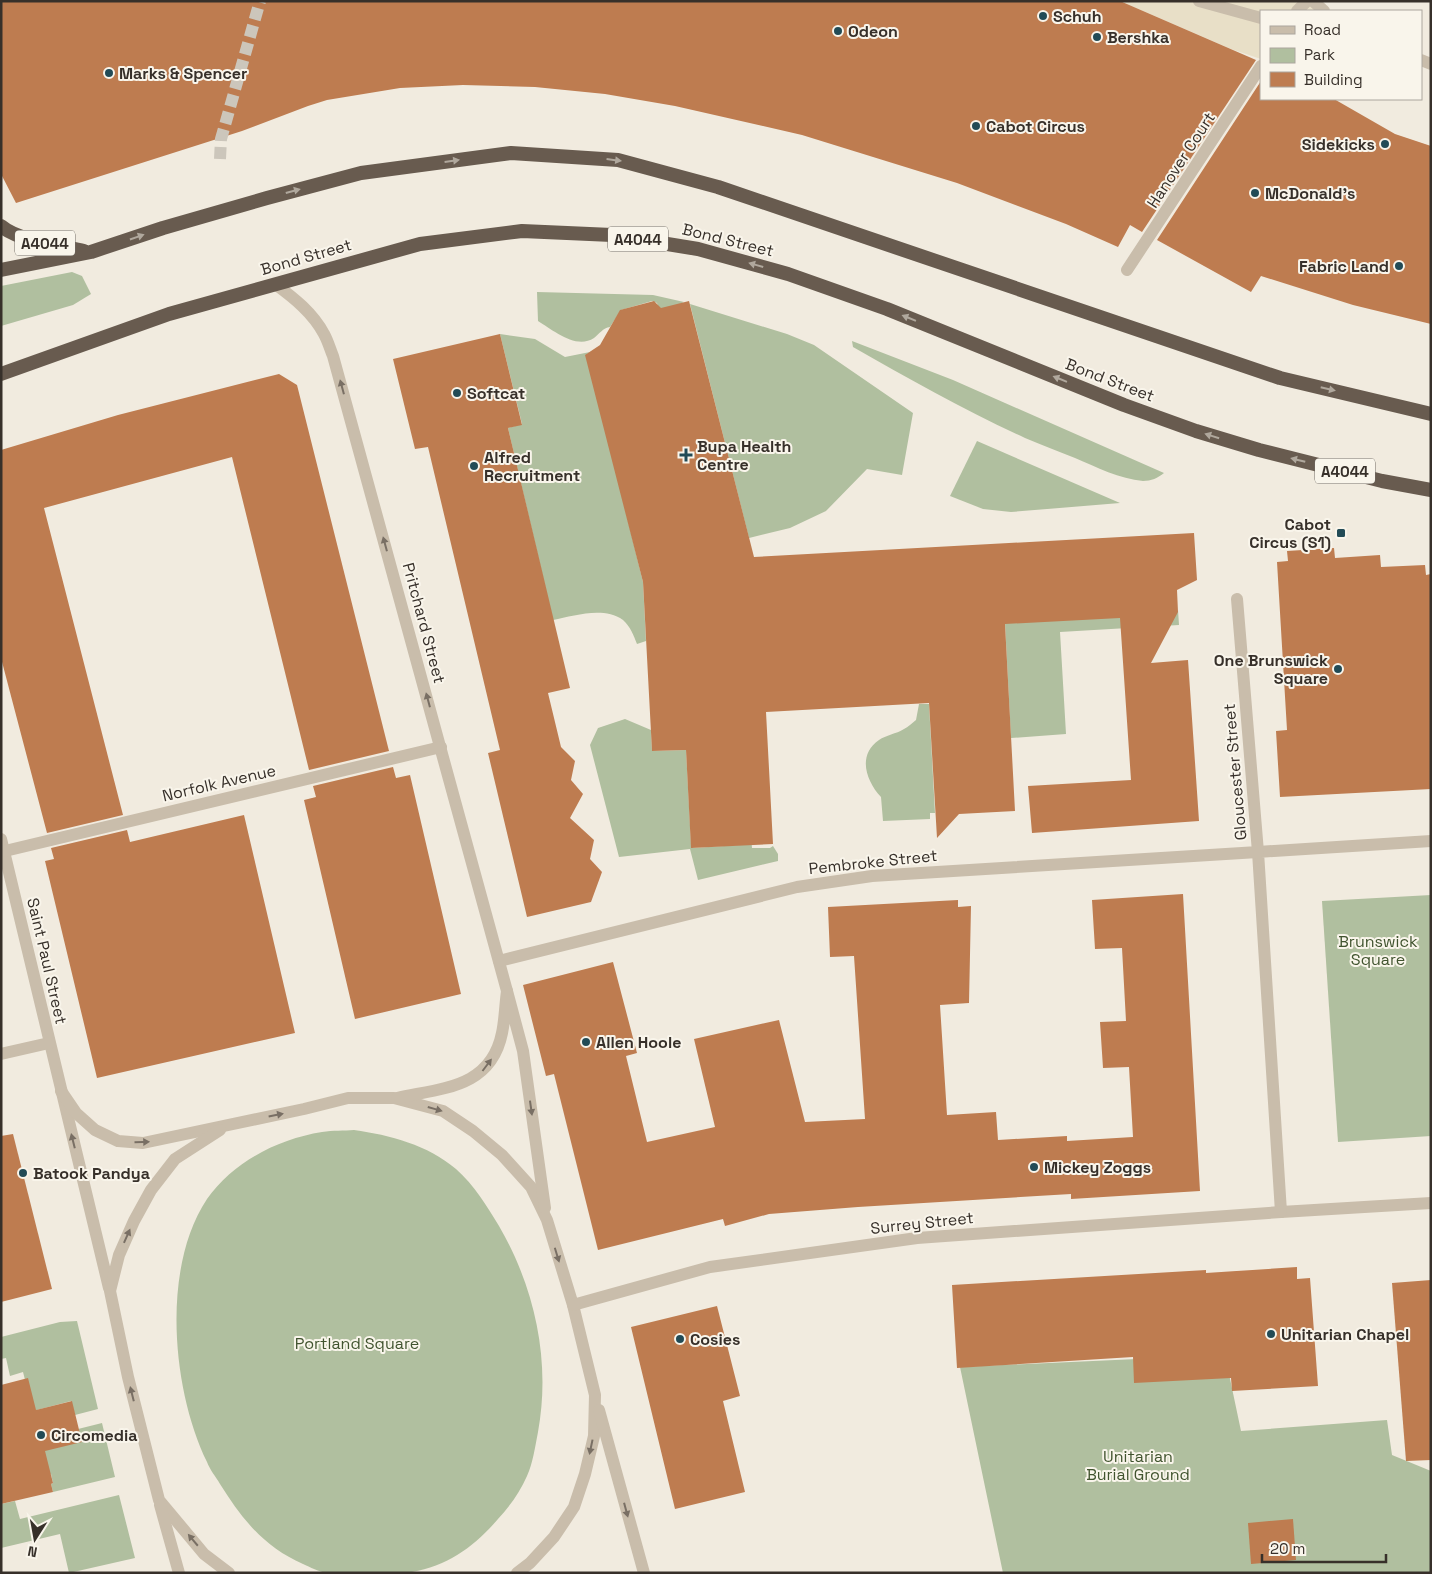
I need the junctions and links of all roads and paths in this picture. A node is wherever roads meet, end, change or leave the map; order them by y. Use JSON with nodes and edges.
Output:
{"nodes":[{"id":1,"x":1199,"y":1,"type":"edge"},
{"id":2,"x":1307,"y":1,"type":"edge"},
{"id":3,"x":1313,"y":1,"type":"edge"},
{"id":4,"x":1298,"y":10,"type":"edge"},
{"id":5,"x":1323,"y":10,"type":"edge"},
{"id":6,"x":1260,"y":18,"type":"edge"},
{"id":7,"x":1260,"y":68,"type":"edge"},
{"id":8,"x":1,"y":226,"type":"edge"},
{"id":9,"x":91,"y":252,"type":"junction"},
{"id":10,"x":1,"y":270,"type":"edge"},
{"id":11,"x":1127,"y":270,"type":"dead end"},
{"id":12,"x":275,"y":284,"type":"junction"},
{"id":13,"x":1,"y":374,"type":"edge"},
{"id":14,"x":1431,"y":414,"type":"edge"},
{"id":15,"x":1431,"y":490,"type":"edge"},
{"id":16,"x":1237,"y":600,"type":"dead end"},
{"id":17,"x":441,"y":748,"type":"junction"},
{"id":18,"x":1431,"y":841,"type":"edge"},
{"id":19,"x":3,"y":845,"type":"edge"},
{"id":20,"x":1258,"y":852,"type":"junction"},
{"id":21,"x":499,"y":961,"type":"junction"},
{"id":22,"x":507,"y":991,"type":"junction"},
{"id":23,"x":49,"y":1043,"type":"junction"},
{"id":24,"x":1,"y":1054,"type":"edge"},
{"id":25,"x":61,"y":1091,"type":"junction"},
{"id":26,"x":394,"y":1098,"type":"junction"},
{"id":27,"x":228,"y":1124,"type":"junction"},
{"id":28,"x":1431,"y":1203,"type":"edge"},
{"id":29,"x":1281,"y":1212,"type":"junction"},
{"id":30,"x":546,"y":1220,"type":"junction"},
{"id":31,"x":110,"y":1291,"type":"junction"},
{"id":32,"x":573,"y":1305,"type":"junction"},
{"id":33,"x":595,"y":1396,"type":"junction"},
{"id":34,"x":159,"y":1500,"type":"junction"},
{"id":35,"x":179,"y":1573,"type":"edge"},
{"id":36,"x":229,"y":1573,"type":"edge"},
{"id":37,"x":517,"y":1573,"type":"edge"},
{"id":38,"x":644,"y":1573,"type":"edge"}],
"edges":[{"from":1,"to":6,"type":"street"},
{"from":2,"to":4,"type":"street"},
{"from":3,"to":5,"type":"street"},
{"from":7,"to":11,"type":"street","name":"Hanover Court"},
{"from":8,"to":9,"type":"highway","number":"A4044"},
{"from":9,"to":10,"type":"highway"},
{"from":9,"to":14,"type":"highway","number":"A4044","one_way":true},
{"from":12,"to":13,"type":"highway","name":"Bond Street","number":"A4044"},
{"from":15,"to":12,"type":"highway","name":"Bond Street","number":"A4044","one_way":true},
{"from":17,"to":12,"type":"street","name":"Pritchard Street","one_way":true},
{"from":16,"to":20,"type":"street","name":"Gloucester Street"},
{"from":17,"to":19,"type":"street","name":"Norfolk Avenue"},
{"from":17,"to":21,"type":"street","name":"Pritchard Street"},
{"from":18,"to":20,"type":"street"},
{"from":19,"to":23,"type":"street","name":"Saint Paul Street"},
{"from":20,"to":21,"type":"street","name":"Pembroke Street"},
{"from":20,"to":29,"type":"street"},
{"from":21,"to":22,"type":"street","name":"Pritchard Street"},
{"from":26,"to":22,"type":"street","one_way":true},
{"from":22,"to":30,"type":"street","one_way":true},
{"from":23,"to":24,"type":"street"},
{"from":23,"to":25,"type":"street","name":"Saint Paul Street"},
{"from":25,"to":27,"type":"street","one_way":true},
{"from":31,"to":25,"type":"street","one_way":true},
{"from":27,"to":26,"type":"street","one_way":true},
{"from":26,"to":30,"type":"street","one_way":true},
{"from":31,"to":27,"type":"street","one_way":true},
{"from":28,"to":29,"type":"street"},
{"from":29,"to":32,"type":"street","name":"Surrey Street"},
{"from":30,"to":32,"type":"street","one_way":true},
{"from":34,"to":31,"type":"street","one_way":true},
{"from":32,"to":33,"type":"street"},
{"from":33,"to":37,"type":"street","one_way":true},
{"from":33,"to":38,"type":"street","one_way":true},
{"from":34,"to":35,"type":"street"},
{"from":36,"to":34,"type":"street","one_way":true}]}
